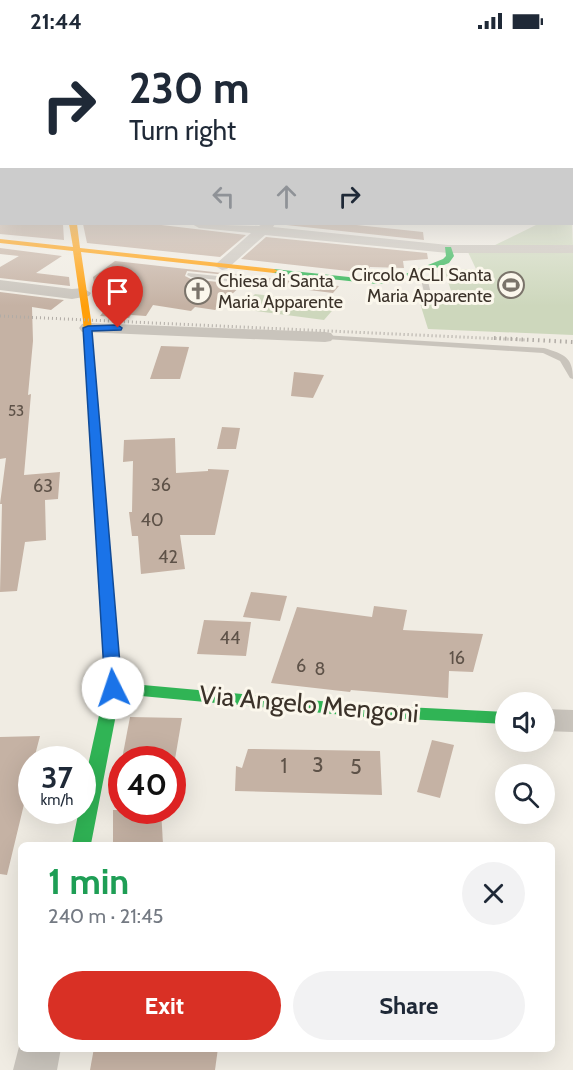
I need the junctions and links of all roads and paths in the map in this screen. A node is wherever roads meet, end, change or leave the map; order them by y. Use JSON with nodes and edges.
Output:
{"nodes":[{"id":1,"x":73,"y":225,"type":"edge"},
{"id":2,"x":232,"y":225,"type":"edge"},
{"id":3,"x":266,"y":226,"type":"edge"},
{"id":4,"x":0,"y":241,"type":"edge"},
{"id":5,"x":75,"y":249,"type":"junction"},
{"id":6,"x":448,"y":249,"type":"junction"},
{"id":7,"x":573,"y":249,"type":"edge"},
{"id":8,"x":225,"y":272,"type":"junction"},
{"id":9,"x":191,"y":274,"type":"dead end"},
{"id":10,"x":410,"y":275,"type":"junction"},
{"id":11,"x":209,"y":277,"type":"junction"},
{"id":12,"x":0,"y":285,"type":"edge"},
{"id":13,"x":83,"y":293,"type":"junction"},
{"id":14,"x":429,"y":296,"type":"dead end"},
{"id":15,"x":88,"y":328,"type":"junction"},
{"id":16,"x":325,"y":338,"type":"joint"},
{"id":17,"x":573,"y":376,"type":"edge"},
{"id":18,"x":113,"y":688,"type":"junction"},
{"id":19,"x":495,"y":717,"type":"edge"},
{"id":20,"x":555,"y":720,"type":"edge"},
{"id":21,"x":573,"y":721,"type":"edge"},
{"id":22,"x":81,"y":842,"type":"edge"},
{"id":23,"x":38,"y":1052,"type":"edge"},
{"id":24,"x":35,"y":1070,"type":"edge"}],
"edges":[{"from":1,"to":5,"type":"street"},
{"from":2,"to":3,"type":"street"},
{"from":3,"to":6,"type":"street"},
{"from":3,"to":8,"type":"street"},
{"from":4,"to":5,"type":"street"},
{"from":5,"to":8,"type":"street"},
{"from":5,"to":13,"type":"street"},
{"from":6,"to":7,"type":"street"},
{"from":6,"to":10,"type":"street"},
{"from":8,"to":10,"type":"street"},
{"from":8,"to":11,"type":"lane"},
{"from":8,"to":11,"type":"lane"},
{"from":9,"to":11,"type":"lane"},
{"from":10,"to":14,"type":"lane"},
{"from":12,"to":13,"type":"street"},
{"from":13,"to":15,"type":"street"},
{"from":15,"to":16,"type":"street"},
{"from":15,"to":18,"type":"street"},
{"from":16,"to":17,"type":"lane"},
{"from":18,"to":19,"type":"street","name":"Via Angelo Mengoni"},
{"from":18,"to":22,"type":"street"},
{"from":20,"to":21,"type":"street"},
{"from":23,"to":24,"type":"street"}]}
